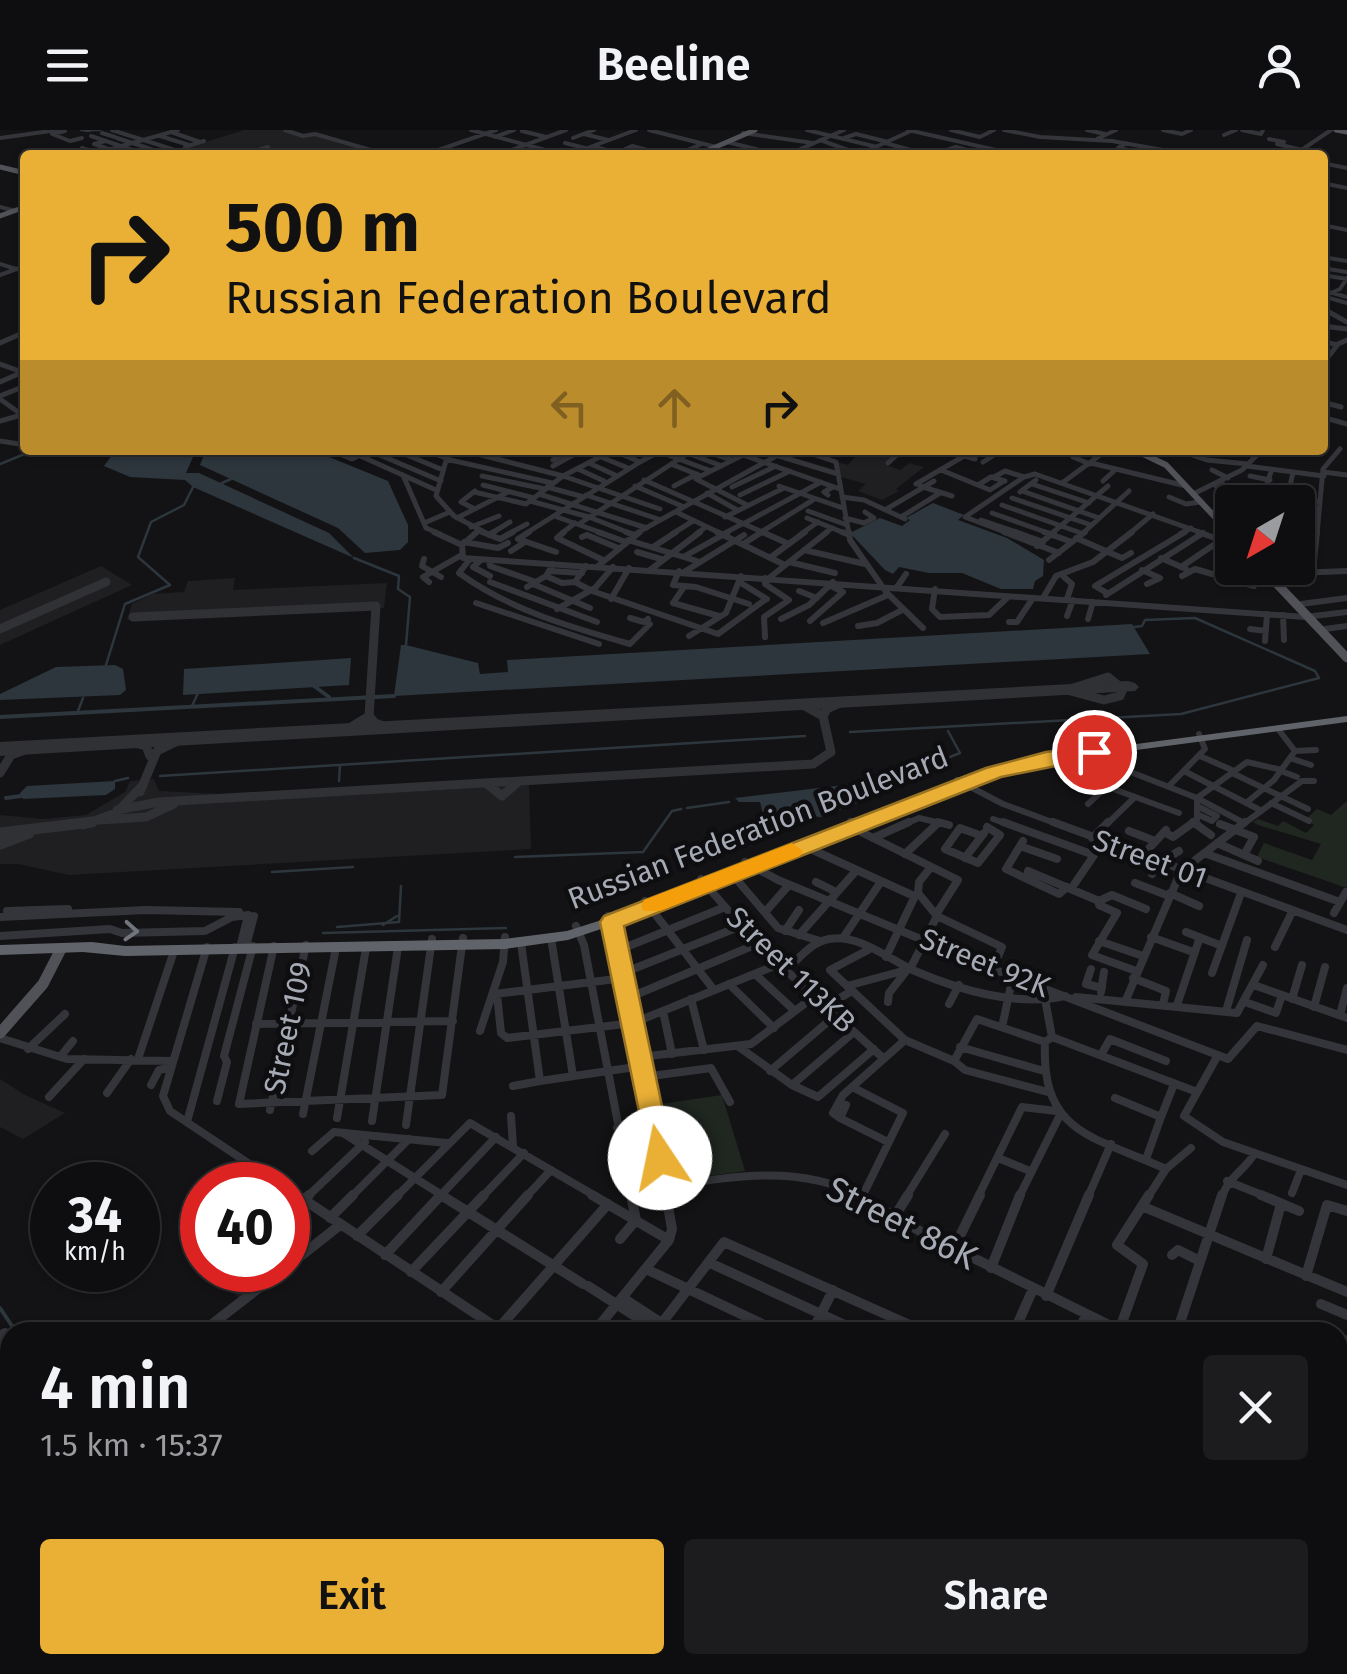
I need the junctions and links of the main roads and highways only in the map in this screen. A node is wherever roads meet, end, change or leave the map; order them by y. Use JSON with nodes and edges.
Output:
{"nodes":[{"id":1,"x":1333,"y":130,"type":"edge"},
{"id":2,"x":746,"y":131,"type":"edge"},
{"id":3,"x":1347,"y":132,"type":"edge"},
{"id":4,"x":716,"y":146,"type":"junction"},
{"id":5,"x":699,"y":150,"type":"edge"},
{"id":6,"x":1148,"y":455,"type":"edge"},
{"id":7,"x":1150,"y":455,"type":"edge"},
{"id":8,"x":1196,"y":496,"type":"junction"},
{"id":9,"x":1215,"y":513,"type":"edge"},
{"id":10,"x":1215,"y":518,"type":"edge"},
{"id":11,"x":1280,"y":585,"type":"edge"},
{"id":12,"x":1281,"y":585,"type":"edge"},
{"id":13,"x":1310,"y":616,"type":"junction"},
{"id":14,"x":1347,"y":655,"type":"edge"},
{"id":15,"x":1347,"y":716,"type":"edge"},
{"id":16,"x":1283,"y":726,"type":"junction"},
{"id":17,"x":852,"y":824,"type":"junction"},
{"id":18,"x":747,"y":865,"type":"junction"},
{"id":19,"x":703,"y":882,"type":"junction"},
{"id":20,"x":577,"y":929,"type":"junction"},
{"id":21,"x":505,"y":941,"type":"junction"},
{"id":22,"x":432,"y":942,"type":"junction"},
{"id":23,"x":306,"y":946,"type":"junction"},
{"id":24,"x":207,"y":947,"type":"junction"},
{"id":25,"x":86,"y":948,"type":"junction"},
{"id":26,"x":62,"y":949,"type":"junction"},
{"id":27,"x":0,"y":950,"type":"edge"},
{"id":28,"x":0,"y":1034,"type":"edge"}],
"edges":[{"from":1,"to":3,"type":"main road"},
{"from":2,"to":4,"type":"main road"},
{"from":2,"to":4,"type":"main road"},
{"from":4,"to":5,"type":"main road"},
{"from":6,"to":8,"type":"main road"},
{"from":7,"to":8,"type":"main road"},
{"from":8,"to":9,"type":"main road"},
{"from":8,"to":10,"type":"main road"},
{"from":11,"to":13,"type":"main road"},
{"from":12,"to":13,"type":"main road"},
{"from":13,"to":14,"type":"main road"},
{"from":13,"to":14,"type":"main road"},
{"from":15,"to":16,"type":"highway"},
{"from":15,"to":16,"type":"highway"},
{"from":16,"to":17,"type":"highway","name":"Russian Federation Boulevard"},
{"from":17,"to":18,"type":"highway","name":"Russian Federation Boulevard"},
{"from":17,"to":18,"type":"highway","name":"Russian Federation Boulevard"},
{"from":18,"to":19,"type":"highway","name":"Russian Federation Boulevard"},
{"from":18,"to":19,"type":"highway","name":"Russian Federation Boulevard"},
{"from":19,"to":20,"type":"highway","name":"Russian Federation Boulevard"},
{"from":20,"to":21,"type":"highway","name":"Russian Federation Boulevard"},
{"from":20,"to":21,"type":"highway","name":"Russian Federation Boulevard"},
{"from":21,"to":22,"type":"highway","name":"Russian Federation Boulevard"},
{"from":22,"to":23,"type":"highway","name":"Russian Federation Boulevard"},
{"from":22,"to":23,"type":"highway","name":"Russian Federation Boulevard"},
{"from":23,"to":24,"type":"highway","name":"Russian Federation Boulevard"},
{"from":24,"to":25,"type":"highway","name":"Russian Federation Boulevard"},
{"from":24,"to":25,"type":"highway","name":"Russian Federation Boulevard"},
{"from":25,"to":26,"type":"highway","name":"Russian Federation Boulevard"},
{"from":26,"to":27,"type":"highway","name":"Russian Federation Boulevard"},
{"from":26,"to":28,"type":"main road"}]}
